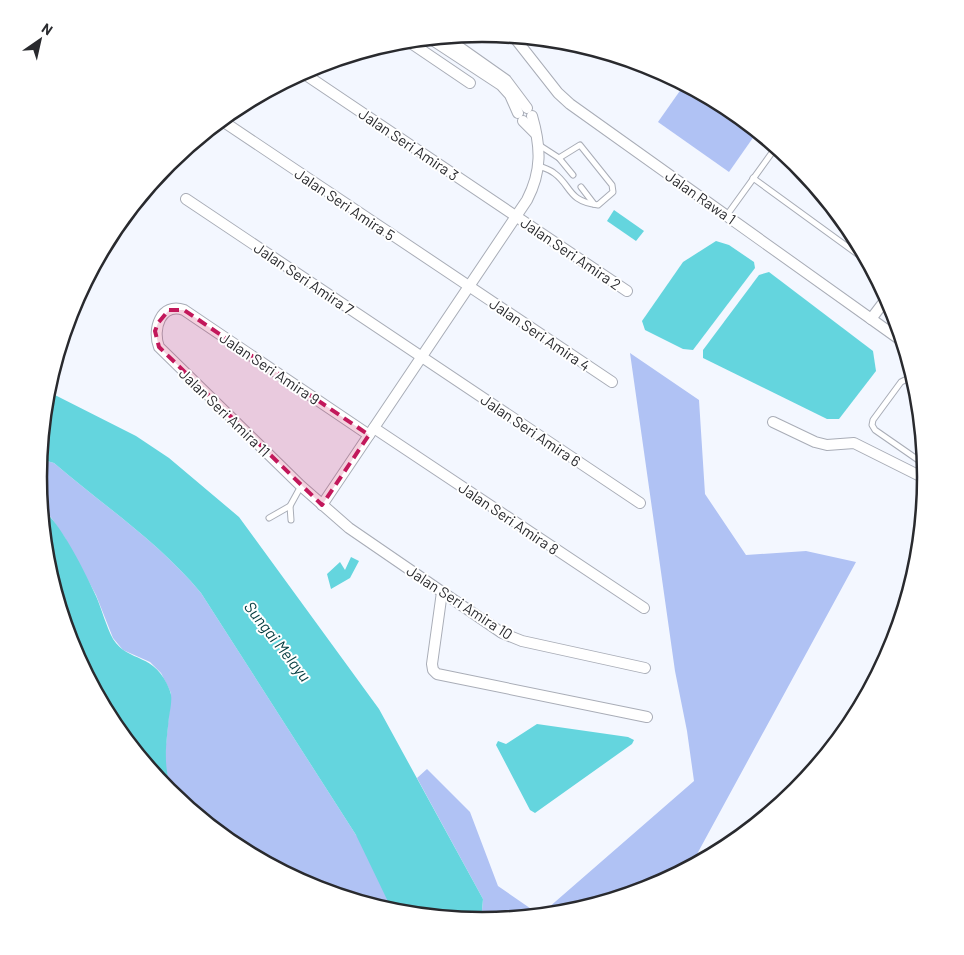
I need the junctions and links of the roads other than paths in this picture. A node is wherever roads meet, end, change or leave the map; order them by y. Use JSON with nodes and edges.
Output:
{"nodes":[{"id":1,"x":454,"y":43,"type":"edge"},
{"id":2,"x":519,"y":44,"type":"edge"},
{"id":3,"x":439,"y":45,"type":"edge"},
{"id":4,"x":417,"y":47,"type":"edge"},
{"id":5,"x":312,"y":78,"type":"edge"},
{"id":6,"x":470,"y":84,"type":"dead end"},
{"id":7,"x":523,"y":111,"type":"junction"},
{"id":8,"x":228,"y":125,"type":"edge"},
{"id":9,"x":539,"y":145,"type":"junction"},
{"id":10,"x":772,"y":153,"type":"edge"},
{"id":11,"x":559,"y":158,"type":"junction"},
{"id":12,"x":539,"y":166,"type":"junction"},
{"id":13,"x":573,"y":175,"type":"dead end"},
{"id":14,"x":753,"y":178,"type":"junction"},
{"id":15,"x":581,"y":187,"type":"dead end"},
{"id":16,"x":186,"y":198,"type":"dead end"},
{"id":17,"x":594,"y":204,"type":"junction"},
{"id":18,"x":727,"y":215,"type":"junction"},
{"id":19,"x":516,"y":216,"type":"junction"},
{"id":20,"x":852,"y":250,"type":"edge"},
{"id":21,"x":468,"y":287,"type":"junction"},
{"id":22,"x":626,"y":291,"type":"dead end"},
{"id":23,"x":881,"y":305,"type":"edge"},
{"id":24,"x":169,"y":310,"type":"joint"},
{"id":25,"x":871,"y":319,"type":"junction"},
{"id":26,"x":893,"y":335,"type":"edge"},
{"id":27,"x":422,"y":357,"type":"junction"},
{"id":28,"x":906,"y":380,"type":"edge"},
{"id":29,"x":612,"y":382,"type":"dead end"},
{"id":30,"x":774,"y":422,"type":"dead end"},
{"id":31,"x":371,"y":432,"type":"junction"},
{"id":32,"x":916,"y":459,"type":"edge"},
{"id":33,"x":917,"y":474,"type":"edge"},
{"id":34,"x":301,"y":486,"type":"junction"},
{"id":35,"x":640,"y":503,"type":"dead end"},
{"id":36,"x":322,"y":505,"type":"junction"},
{"id":37,"x":290,"y":506,"type":"junction"},
{"id":38,"x":269,"y":518,"type":"dead end"},
{"id":39,"x":292,"y":520,"type":"dead end"},
{"id":40,"x":442,"y":592,"type":"junction"},
{"id":41,"x":644,"y":608,"type":"dead end"},
{"id":42,"x":645,"y":668,"type":"dead end"},
{"id":43,"x":647,"y":717,"type":"dead end"}],
"edges":[{"from":1,"to":7,"type":"street"},
{"from":2,"to":18,"type":"street","name":"Jalan Rawa 1"},
{"from":3,"to":7,"type":"street"},
{"from":4,"to":6,"type":"street"},
{"from":5,"to":19,"type":"street","name":"Jalan Seri Amira 3"},
{"from":7,"to":9,"type":"street"},
{"from":8,"to":21,"type":"street","name":"Jalan Seri Amira 5"},
{"from":9,"to":11,"type":"lane"},
{"from":9,"to":12,"type":"street"},
{"from":10,"to":14,"type":"lane"},
{"from":11,"to":13,"type":"lane"},
{"from":11,"to":17,"type":"lane"},
{"from":12,"to":17,"type":"lane"},
{"from":12,"to":19,"type":"street"},
{"from":14,"to":18,"type":"lane"},
{"from":14,"to":20,"type":"lane"},
{"from":15,"to":17,"type":"lane"},
{"from":16,"to":27,"type":"street","name":"Jalan Seri Amira 7"},
{"from":18,"to":25,"type":"street","name":"Jalan Rawa 1"},
{"from":19,"to":21,"type":"street"},
{"from":19,"to":22,"type":"street","name":"Jalan Seri Amira 2"},
{"from":21,"to":27,"type":"street"},
{"from":21,"to":29,"type":"street","name":"Jalan Seri Amira 4"},
{"from":23,"to":25,"type":"street"},
{"from":24,"to":31,"type":"street","name":"Jalan Seri Amira 9"},
{"from":24,"to":34,"type":"street","name":"Jalan Seri Amira 11"},
{"from":25,"to":26,"type":"street","name":"Jalan Rawa 1"},
{"from":27,"to":31,"type":"street"},
{"from":27,"to":35,"type":"street","name":"Jalan Seri Amira 6"},
{"from":28,"to":32,"type":"lane"},
{"from":30,"to":33,"type":"street"},
{"from":31,"to":36,"type":"street"},
{"from":31,"to":41,"type":"street","name":"Jalan Seri Amira 8"},
{"from":34,"to":36,"type":"street","name":"Jalan Seri Amira 11"},
{"from":34,"to":37,"type":"lane"},
{"from":36,"to":40,"type":"street","name":"Jalan Seri Amira 10"},
{"from":37,"to":38,"type":"lane"},
{"from":37,"to":39,"type":"lane"},
{"from":40,"to":42,"type":"street","name":"Jalan Seri Amira 10"},
{"from":40,"to":43,"type":"street"}]}
